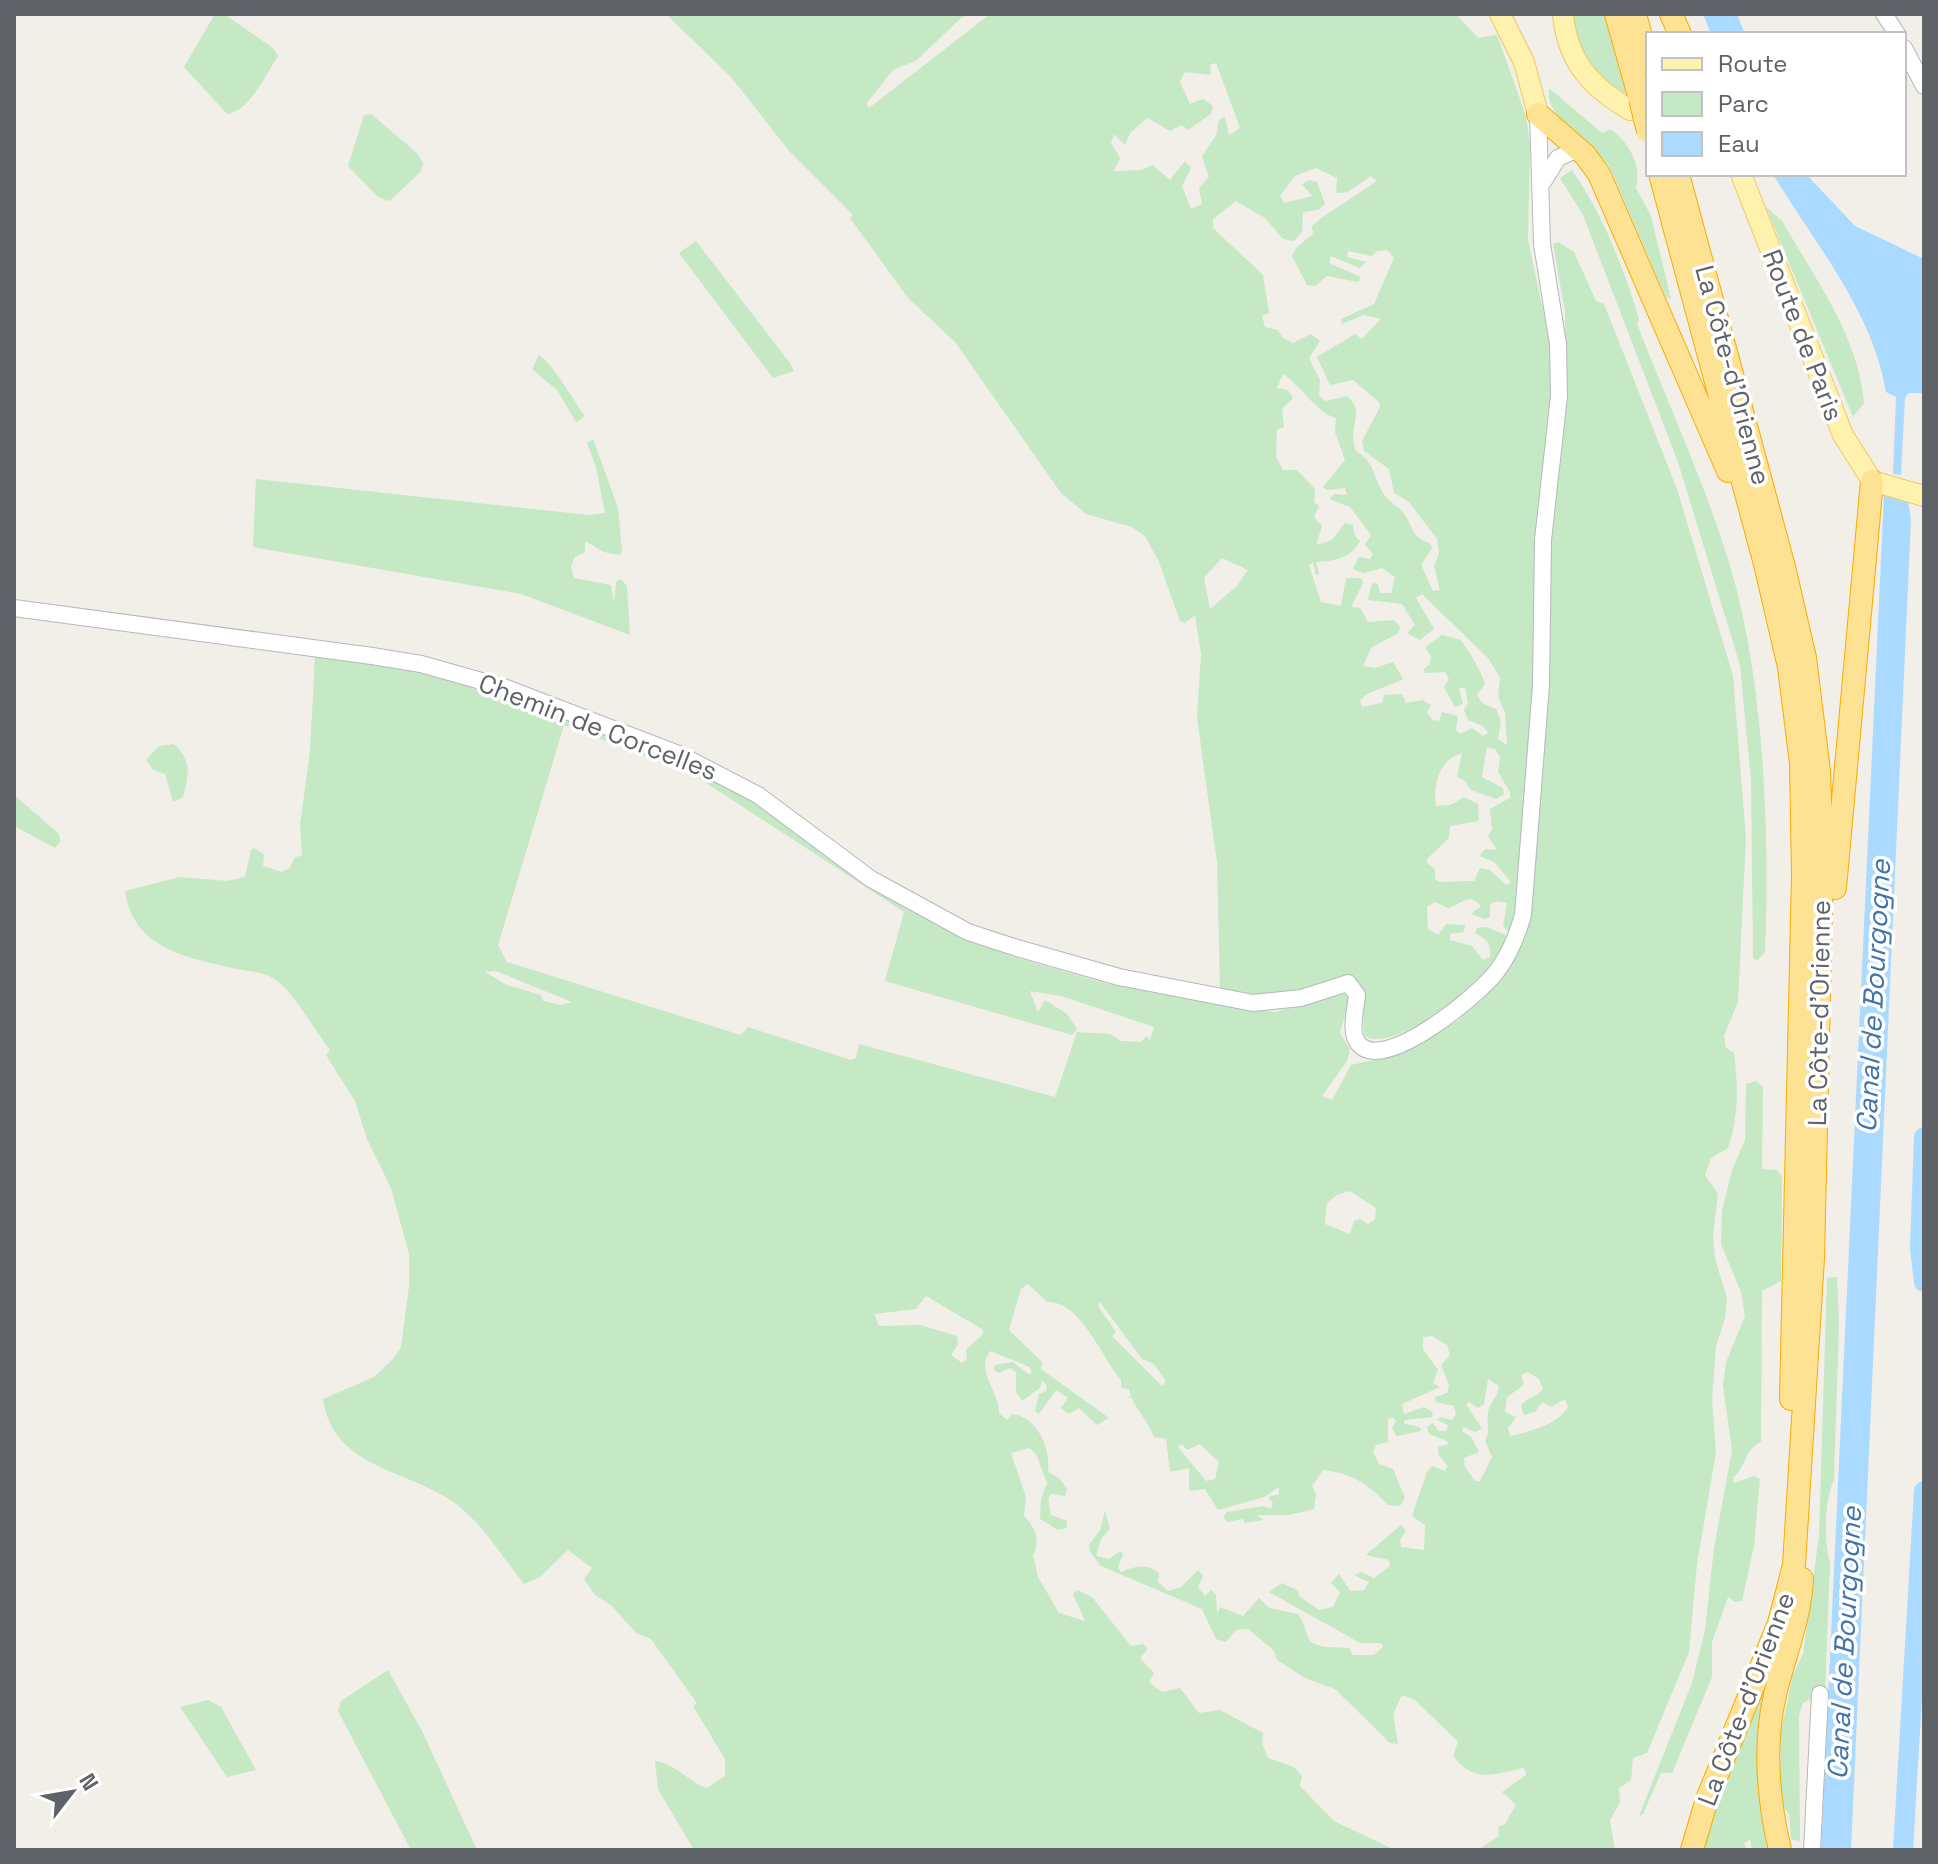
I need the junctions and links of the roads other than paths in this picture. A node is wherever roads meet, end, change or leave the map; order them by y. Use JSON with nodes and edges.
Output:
{"nodes":[{"id":1,"x":1500,"y":14,"type":"edge"},
{"id":2,"x":1563,"y":14,"type":"edge"},
{"id":3,"x":1616,"y":14,"type":"edge"},
{"id":4,"x":1635,"y":14,"type":"edge"},
{"id":5,"x":1884,"y":14,"type":"edge"},
{"id":6,"x":1896,"y":32,"type":"edge"},
{"id":7,"x":1906,"y":52,"type":"edge"},
{"id":8,"x":1646,"y":55,"type":"edge"},
{"id":9,"x":1924,"y":86,"type":"edge"},
{"id":10,"x":1635,"y":104,"type":"junction"},
{"id":11,"x":1538,"y":114,"type":"junction"},
{"id":12,"x":1646,"y":127,"type":"edge"},
{"id":13,"x":1578,"y":149,"type":"junction"},
{"id":14,"x":1661,"y":176,"type":"edge"},
{"id":15,"x":1679,"y":176,"type":"edge"},
{"id":16,"x":1742,"y":176,"type":"edge"},
{"id":17,"x":1540,"y":187,"type":"junction"},
{"id":18,"x":1878,"y":483,"type":"junction"},
{"id":19,"x":1918,"y":494,"type":"edge"},
{"id":20,"x":1765,"y":564,"type":"junction"},
{"id":21,"x":14,"y":608,"type":"edge"},
{"id":22,"x":1819,"y":1036,"type":"junction"},
{"id":23,"x":1803,"y":1454,"type":"junction"},
{"id":24,"x":1820,"y":1694,"type":"dead end"},
{"id":25,"x":1681,"y":1850,"type":"edge"},
{"id":26,"x":1692,"y":1850,"type":"edge"},
{"id":27,"x":1780,"y":1850,"type":"edge"},
{"id":28,"x":1812,"y":1850,"type":"edge"}],
"edges":[{"from":1,"to":11,"type":"main road"},
{"from":2,"to":10,"type":"main road"},
{"from":3,"to":10,"type":"highway"},
{"from":4,"to":8,"type":"highway"},
{"from":5,"to":6,"type":"street"},
{"from":7,"to":9,"type":"street"},
{"from":10,"to":12,"type":"highway","bridge":true},
{"from":11,"to":13,"type":"highway"},
{"from":11,"to":17,"type":"street"},
{"from":13,"to":17,"type":"street"},
{"from":13,"to":20,"type":"highway"},
{"from":14,"to":20,"type":"highway","name":"La Côte-d'Orienne"},
{"from":15,"to":22,"type":"highway","name":"La Côte-d'Orienne"},
{"from":16,"to":18,"type":"main road","name":"Route de Paris"},
{"from":17,"to":21,"type":"street","name":"Chemin de Corcelles"},
{"from":18,"to":19,"type":"main road"},
{"from":18,"to":22,"type":"highway"},
{"from":20,"to":25,"type":"highway","name":"La Côte-d'Orienne"},
{"from":22,"to":23,"type":"highway","name":"La Côte-d'Orienne"},
{"from":23,"to":26,"type":"highway","name":"La Côte-d'Orienne"},
{"from":23,"to":27,"type":"highway"},
{"from":24,"to":28,"type":"street"}]}
